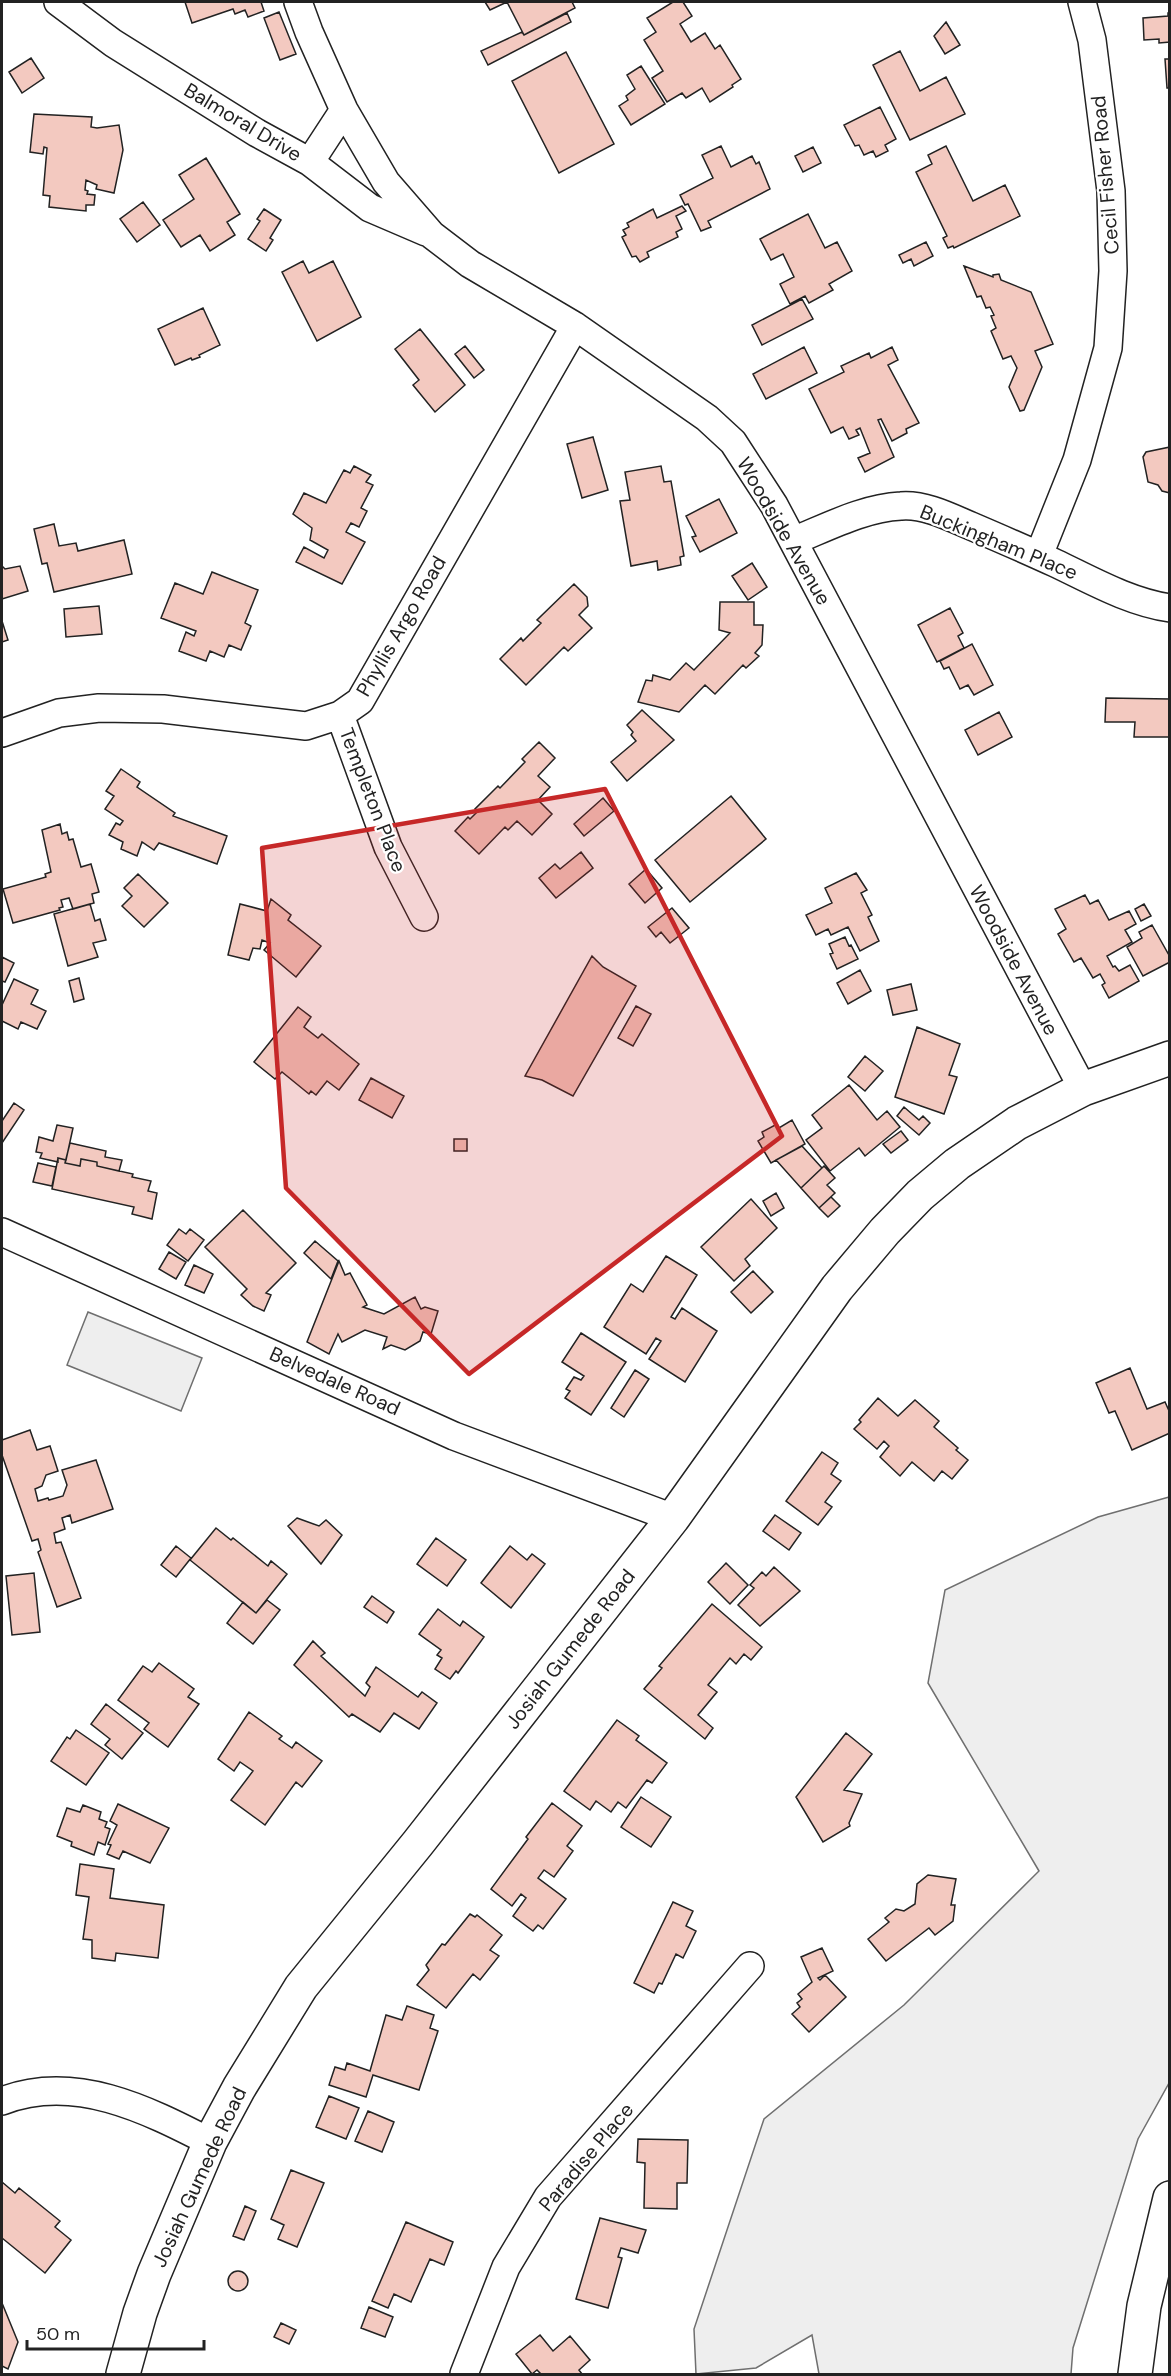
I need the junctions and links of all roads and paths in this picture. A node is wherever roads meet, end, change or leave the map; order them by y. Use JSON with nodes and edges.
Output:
{"nodes":[{"id":1,"x":58,"y":2,"type":"edge"},
{"id":2,"x":298,"y":2,"type":"edge"},
{"id":3,"x":1082,"y":2,"type":"edge"},
{"id":4,"x":344,"y":110,"type":"junction"},
{"id":5,"x":310,"y":162,"type":"junction"},
{"id":6,"x":432,"y":235,"type":"junction"},
{"id":7,"x":575,"y":326,"type":"junction"},
{"id":8,"x":793,"y":541,"type":"junction"},
{"id":9,"x":1038,"y":555,"type":"junction"},
{"id":10,"x":1170,"y":608,"type":"edge"},
{"id":11,"x":340,"y":715,"type":"junction"},
{"id":12,"x":2,"y":733,"type":"edge"},
{"id":13,"x":424,"y":917,"type":"dead end"},
{"id":14,"x":1170,"y":1058,"type":"edge"},
{"id":15,"x":1083,"y":1089,"type":"junction"},
{"id":16,"x":2,"y":1232,"type":"edge"},
{"id":17,"x":673,"y":1518,"type":"junction"},
{"id":18,"x":750,"y":1966,"type":"dead end"},
{"id":19,"x":2,"y":2101,"type":"edge"},
{"id":20,"x":210,"y":2142,"type":"junction"},
{"id":21,"x":1170,"y":2198,"type":"edge"},
{"id":22,"x":123,"y":2374,"type":"edge"},
{"id":23,"x":464,"y":2374,"type":"edge"},
{"id":24,"x":1135,"y":2374,"type":"edge"}],
"edges":[{"from":1,"to":5,"type":"street","name":"Balmoral Drive"},
{"from":2,"to":4,"type":"street","name":"Woodside Avenue"},
{"from":3,"to":9,"type":"street","name":"Cecil Fisher Road"},
{"from":4,"to":5,"type":"street"},
{"from":4,"to":6,"type":"street","name":"Woodside Avenue"},
{"from":5,"to":6,"type":"street","name":"Balmoral Drive"},
{"from":6,"to":7,"type":"street","name":"Woodside Avenue"},
{"from":7,"to":8,"type":"street","name":"Woodside Avenue"},
{"from":7,"to":11,"type":"street","name":"Phyllis Argo Road"},
{"from":8,"to":9,"type":"street","name":"Buckingham Place"},
{"from":8,"to":15,"type":"street","name":"Woodside Avenue"},
{"from":9,"to":10,"type":"street","name":"Buckingham Place"},
{"from":11,"to":12,"type":"street","name":"Phyllis Argo Road"},
{"from":11,"to":13,"type":"street","name":"Templeton Place"},
{"from":14,"to":15,"type":"main road","name":"Josiah Gumede Road"},
{"from":15,"to":17,"type":"main road","name":"Josiah Gumede Road"},
{"from":16,"to":17,"type":"street","name":"Belvedale Road"},
{"from":17,"to":20,"type":"main road","name":"Josiah Gumede Road"},
{"from":18,"to":23,"type":"street","name":"Paradise Place"},
{"from":19,"to":20,"type":"street"},
{"from":20,"to":22,"type":"main road","name":"Josiah Gumede Road"},
{"from":21,"to":24,"type":"main road"}]}
